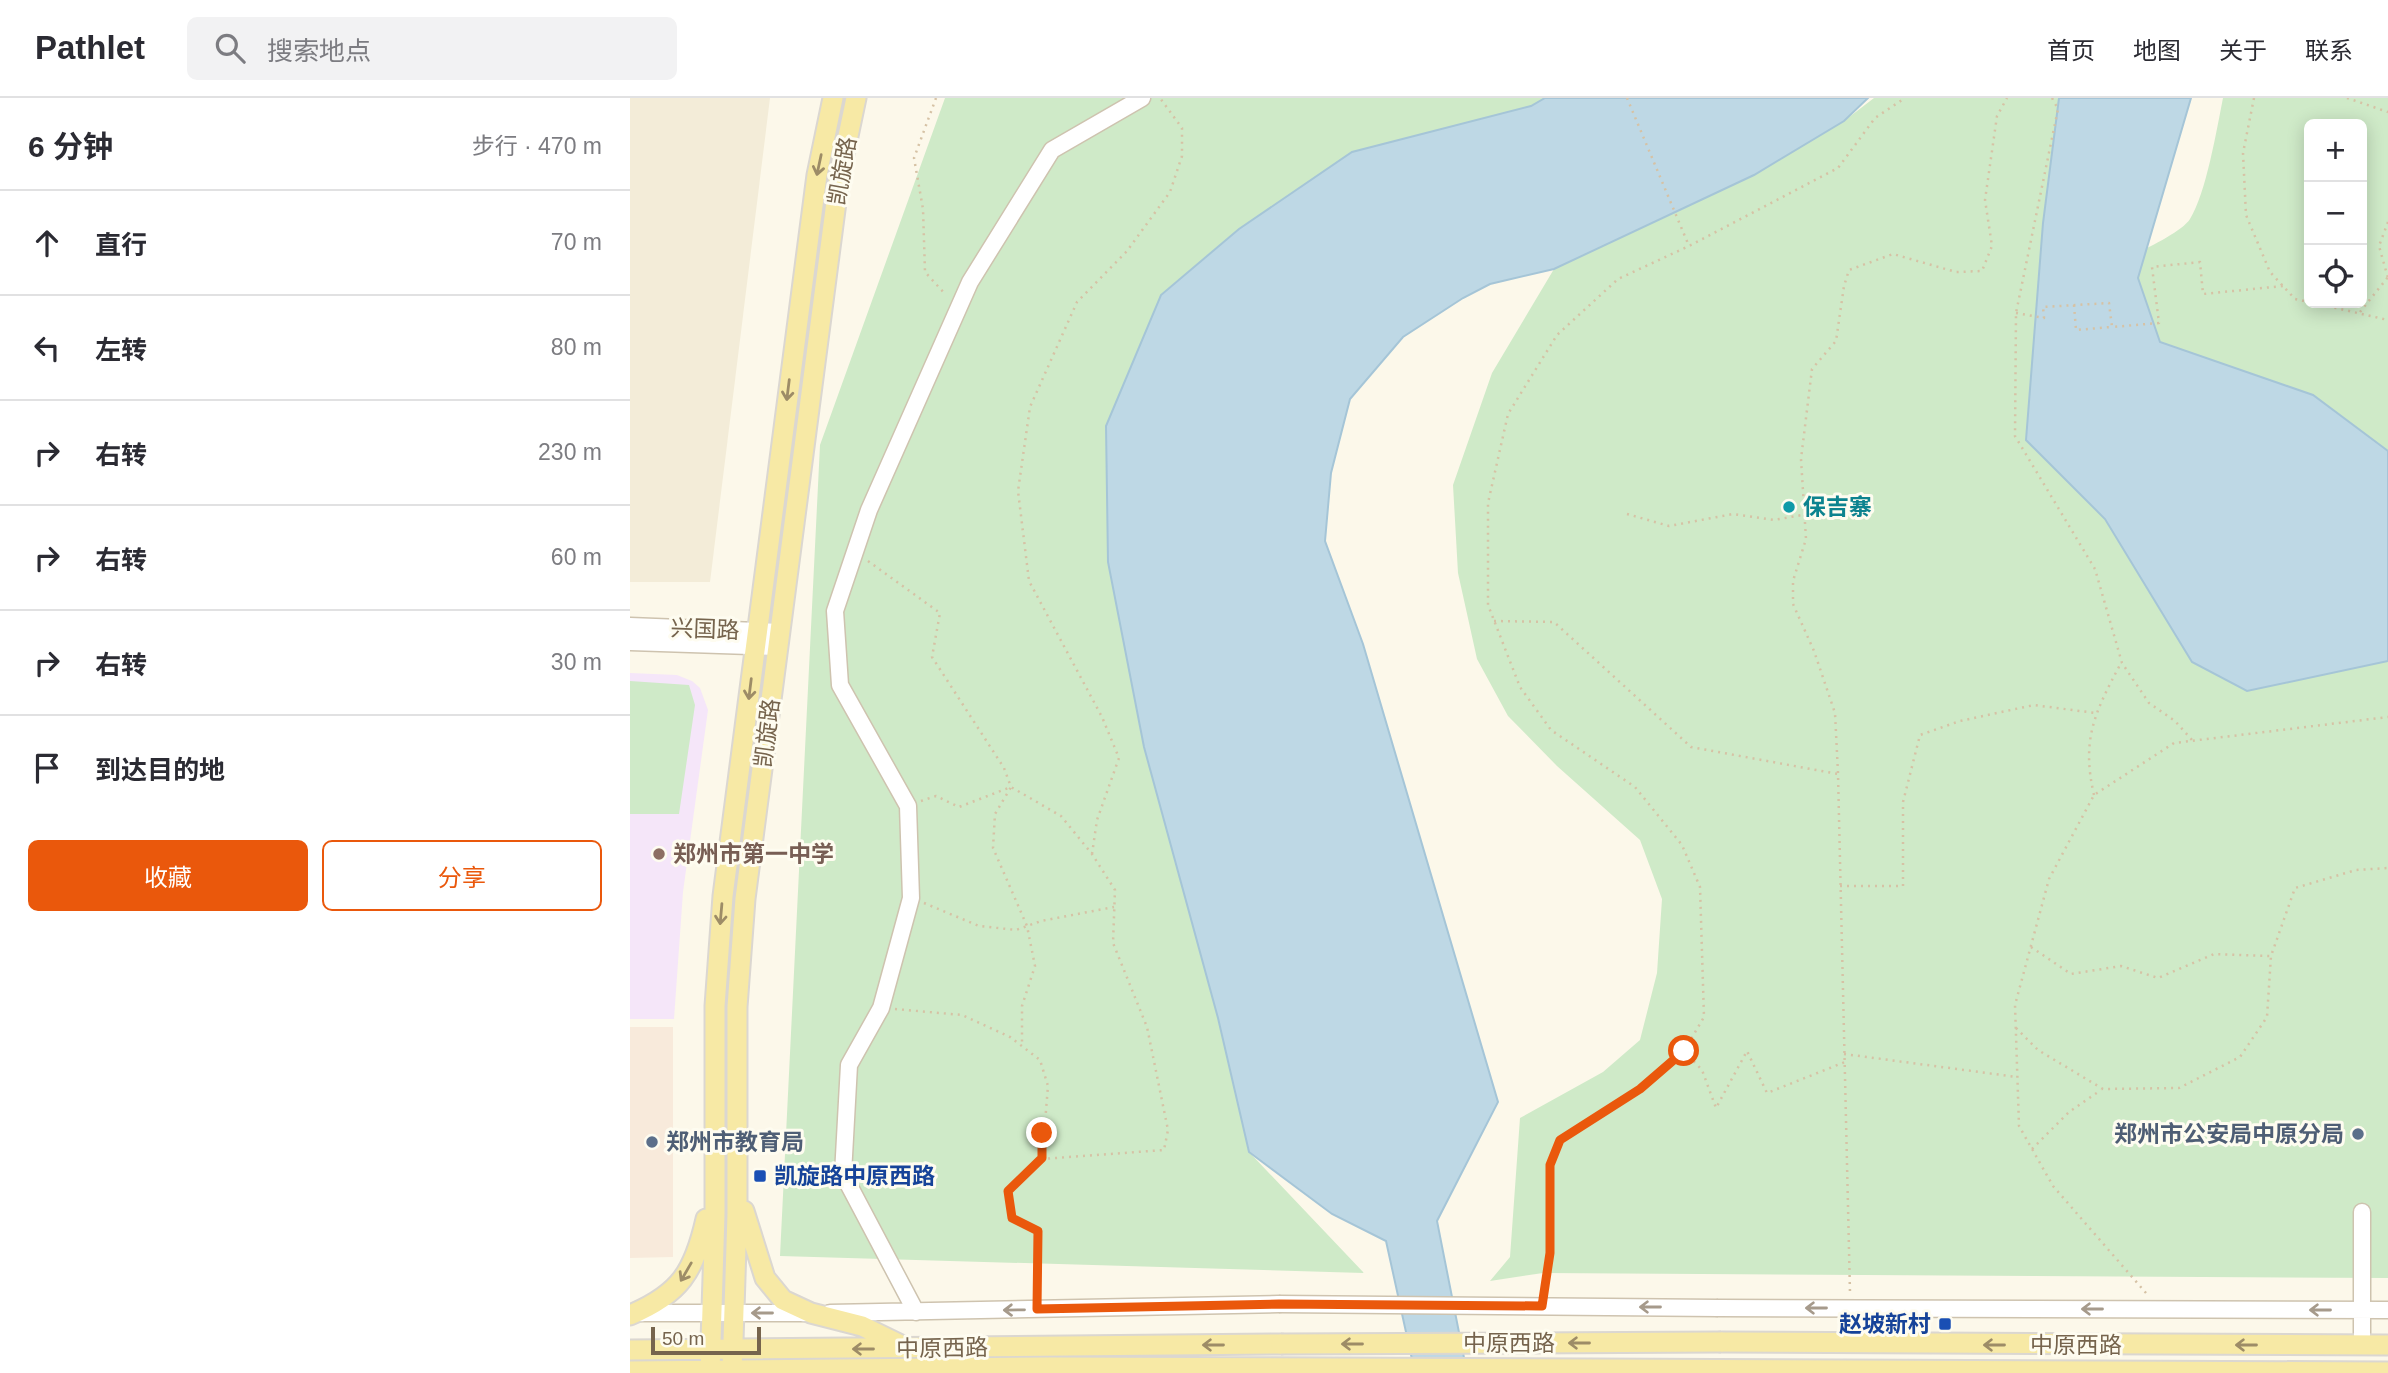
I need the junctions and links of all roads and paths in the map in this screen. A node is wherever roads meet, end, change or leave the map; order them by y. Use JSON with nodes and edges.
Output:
{"nodes":[{"id":1,"x":833,"y":98,"type":"edge"},
{"id":2,"x":856,"y":98,"type":"edge"},
{"id":3,"x":936,"y":98,"type":"edge"},
{"id":4,"x":1142,"y":98,"type":"edge"},
{"id":5,"x":1160,"y":98,"type":"edge"},
{"id":6,"x":1627,"y":98,"type":"edge"},
{"id":7,"x":1905,"y":98,"type":"edge"},
{"id":8,"x":2007,"y":98,"type":"edge"},
{"id":9,"x":2052,"y":98,"type":"edge"},
{"id":10,"x":2254,"y":98,"type":"edge"},
{"id":11,"x":2347,"y":98,"type":"edge"},
{"id":12,"x":2368,"y":98,"type":"edge"},
{"id":13,"x":2367,"y":104,"type":"junction"},
{"id":14,"x":2388,"y":112,"type":"edge"},
{"id":15,"x":2388,"y":222,"type":"edge"},
{"id":16,"x":1689,"y":246,"type":"junction"},
{"id":17,"x":2388,"y":277,"type":"edge"},
{"id":18,"x":2283,"y":286,"type":"junction"},
{"id":19,"x":2304,"y":301,"type":"edge"},
{"id":20,"x":2074,"y":305,"type":"junction"},
{"id":21,"x":2340,"y":308,"type":"edge"},
{"id":22,"x":958,"y":309,"type":"junction"},
{"id":23,"x":2360,"y":312,"type":"junction"},
{"id":24,"x":2016,"y":313,"type":"junction"},
{"id":25,"x":2388,"y":320,"type":"edge"},
{"id":26,"x":2112,"y":327,"type":"junction"},
{"id":27,"x":1627,"y":514,"type":"dead end"},
{"id":28,"x":1802,"y":515,"type":"junction"},
{"id":29,"x":855,"y":552,"type":"junction"},
{"id":30,"x":1494,"y":621,"type":"junction"},
{"id":31,"x":630,"y":626,"type":"edge"},
{"id":32,"x":756,"y":638,"type":"junction"},
{"id":33,"x":779,"y":639,"type":"junction"},
{"id":34,"x":630,"y":642,"type":"edge"},
{"id":35,"x":2122,"y":663,"type":"junction"},
{"id":36,"x":2095,"y":713,"type":"junction"},
{"id":37,"x":2388,"y":717,"type":"edge"},
{"id":38,"x":2192,"y":740,"type":"junction"},
{"id":39,"x":1838,"y":774,"type":"junction"},
{"id":40,"x":1011,"y":787,"type":"junction"},
{"id":41,"x":2094,"y":795,"type":"junction"},
{"id":42,"x":908,"y":806,"type":"junction"},
{"id":43,"x":1092,"y":854,"type":"junction"},
{"id":44,"x":2388,"y":868,"type":"edge"},
{"id":45,"x":1840,"y":886,"type":"junction"},
{"id":46,"x":911,"y":898,"type":"junction"},
{"id":47,"x":1115,"y":907,"type":"junction"},
{"id":48,"x":1027,"y":926,"type":"junction"},
{"id":49,"x":2031,"y":947,"type":"junction"},
{"id":50,"x":2271,"y":956,"type":"junction"},
{"id":51,"x":881,"y":1008,"type":"junction"},
{"id":52,"x":2016,"y":1027,"type":"junction"},
{"id":53,"x":1022,"y":1046,"type":"junction"},
{"id":54,"x":1684,"y":1051,"type":"junction"},
{"id":55,"x":1844,"y":1054,"type":"junction"},
{"id":56,"x":1844,"y":1062,"type":"junction"},
{"id":57,"x":2017,"y":1077,"type":"junction"},
{"id":58,"x":2103,"y":1089,"type":"junction"},
{"id":59,"x":2032,"y":1149,"type":"junction"},
{"id":60,"x":1042,"y":1158,"type":"junction"},
{"id":61,"x":715,"y":1184,"type":"junction"},
{"id":62,"x":737,"y":1185,"type":"junction"},
{"id":63,"x":2362,"y":1212,"type":"dead end"},
{"id":64,"x":1542,"y":1306,"type":"junction"},
{"id":65,"x":1850,"y":1308,"type":"junction"},
{"id":66,"x":1037,"y":1309,"type":"junction"},
{"id":67,"x":2159,"y":1309,"type":"junction"},
{"id":68,"x":2362,"y":1310,"type":"junction"},
{"id":69,"x":2388,"y":1310,"type":"edge"},
{"id":70,"x":916,"y":1312,"type":"junction"},
{"id":71,"x":632,"y":1313,"type":"edge"},
{"id":72,"x":712,"y":1313,"type":"junction"},
{"id":73,"x":734,"y":1313,"type":"junction"},
{"id":74,"x":811,"y":1313,"type":"junction"},
{"id":75,"x":2362,"y":1345,"type":"junction"},
{"id":76,"x":2388,"y":1345,"type":"edge"},
{"id":77,"x":733,"y":1349,"type":"junction"},
{"id":78,"x":907,"y":1349,"type":"junction"},
{"id":79,"x":630,"y":1350,"type":"edge"},
{"id":80,"x":710,"y":1350,"type":"junction"},
{"id":81,"x":630,"y":1371,"type":"edge"},
{"id":82,"x":710,"y":1372,"type":"edge"},
{"id":83,"x":732,"y":1372,"type":"edge"},
{"id":84,"x":2388,"y":1372,"type":"edge"}],
"edges":[{"from":1,"to":32,"type":"main road","name":"凯旋路","one_way":true},
{"from":2,"to":33,"type":"main road","name":"凯旋路"},
{"from":3,"to":22,"type":"path"},
{"from":4,"to":22,"type":"street"},
{"from":5,"to":43,"type":"path"},
{"from":6,"to":16,"type":"path"},
{"from":7,"to":16,"type":"path"},
{"from":8,"to":28,"type":"path"},
{"from":9,"to":24,"type":"path"},
{"from":10,"to":18,"type":"path"},
{"from":11,"to":13,"type":"path"},
{"from":12,"to":13,"type":"path"},
{"from":13,"to":14,"type":"path"},
{"from":15,"to":17,"type":"path"},
{"from":16,"to":30,"type":"path"},
{"from":17,"to":23,"type":"path"},
{"from":18,"to":19,"type":"path"},
{"from":18,"to":26,"type":"path"},
{"from":20,"to":24,"type":"path"},
{"from":20,"to":26,"type":"path"},
{"from":20,"to":26,"type":"path"},
{"from":21,"to":23,"type":"path"},
{"from":22,"to":29,"type":"street"},
{"from":23,"to":25,"type":"path"},
{"from":24,"to":35,"type":"path"},
{"from":27,"to":28,"type":"path"},
{"from":28,"to":39,"type":"path"},
{"from":29,"to":40,"type":"path"},
{"from":29,"to":42,"type":"street"},
{"from":30,"to":39,"type":"path"},
{"from":30,"to":54,"type":"path"},
{"from":31,"to":32,"type":"street","name":"兴国路"},
{"from":32,"to":33,"type":"street","name":"兴国路"},
{"from":32,"to":34,"type":"street","name":"兴国路"},
{"from":32,"to":61,"type":"main road","name":"凯旋路","one_way":true},
{"from":33,"to":62,"type":"main road","name":"凯旋路"},
{"from":35,"to":36,"type":"path"},
{"from":35,"to":38,"type":"path"},
{"from":36,"to":41,"type":"path"},
{"from":36,"to":45,"type":"path"},
{"from":37,"to":38,"type":"path"},
{"from":38,"to":41,"type":"path"},
{"from":39,"to":45,"type":"path"},
{"from":40,"to":42,"type":"path"},
{"from":40,"to":43,"type":"path"},
{"from":40,"to":48,"type":"path"},
{"from":41,"to":49,"type":"path"},
{"from":42,"to":46,"type":"street"},
{"from":43,"to":47,"type":"path"},
{"from":44,"to":50,"type":"path"},
{"from":45,"to":55,"type":"path"},
{"from":46,"to":48,"type":"path"},
{"from":46,"to":51,"type":"street"},
{"from":47,"to":48,"type":"path"},
{"from":47,"to":60,"type":"path"},
{"from":48,"to":53,"type":"path"},
{"from":49,"to":50,"type":"path"},
{"from":49,"to":52,"type":"path"},
{"from":50,"to":58,"type":"path"},
{"from":51,"to":53,"type":"path"},
{"from":51,"to":70,"type":"street"},
{"from":52,"to":57,"type":"path"},
{"from":52,"to":58,"type":"path"},
{"from":53,"to":60,"type":"path"},
{"from":54,"to":56,"type":"path"},
{"from":54,"to":64,"type":"path"},
{"from":55,"to":56,"type":"path"},
{"from":55,"to":57,"type":"path"},
{"from":56,"to":65,"type":"path"},
{"from":57,"to":59,"type":"path"},
{"from":58,"to":59,"type":"path"},
{"from":59,"to":67,"type":"path"},
{"from":60,"to":66,"type":"path"},
{"from":61,"to":71,"type":"main road","one_way":true},
{"from":61,"to":72,"type":"main road","name":"凯旋路"},
{"from":62,"to":73,"type":"main road","name":"凯旋路"},
{"from":62,"to":74,"type":"main road"},
{"from":63,"to":68,"type":"street"},
{"from":65,"to":64,"type":"street","one_way":true,"bridge":true},
{"from":64,"to":66,"type":"street","bridge":true},
{"from":67,"to":65,"type":"street","one_way":true},
{"from":66,"to":70,"type":"street","one_way":true},
{"from":68,"to":67,"type":"street","one_way":true},
{"from":68,"to":69,"type":"street"},
{"from":68,"to":75,"type":"street"},
{"from":70,"to":74,"type":"street"},
{"from":71,"to":72,"type":"street"},
{"from":72,"to":73,"type":"street"},
{"from":72,"to":80,"type":"main road","name":"凯旋路"},
{"from":74,"to":73,"type":"street","one_way":true},
{"from":73,"to":77,"type":"main road","name":"凯旋路"},
{"from":74,"to":78,"type":"main road"},
{"from":75,"to":76,"type":"main road","name":"中原西路"},
{"from":75,"to":78,"type":"main road","name":"中原西路","one_way":true,"bridge":true},
{"from":78,"to":77,"type":"main road","name":"中原西路","one_way":true},
{"from":77,"to":80,"type":"main road","name":"中原西路"},
{"from":77,"to":83,"type":"main road","name":"凯旋路"},
{"from":79,"to":80,"type":"main road","name":"中原西路"},
{"from":80,"to":82,"type":"main road","name":"凯旋路"},
{"from":81,"to":82,"type":"main road","name":"中原西路"},
{"from":82,"to":83,"type":"main road","name":"中原西路"},
{"from":83,"to":84,"type":"main road","name":"中原西路"}]}
